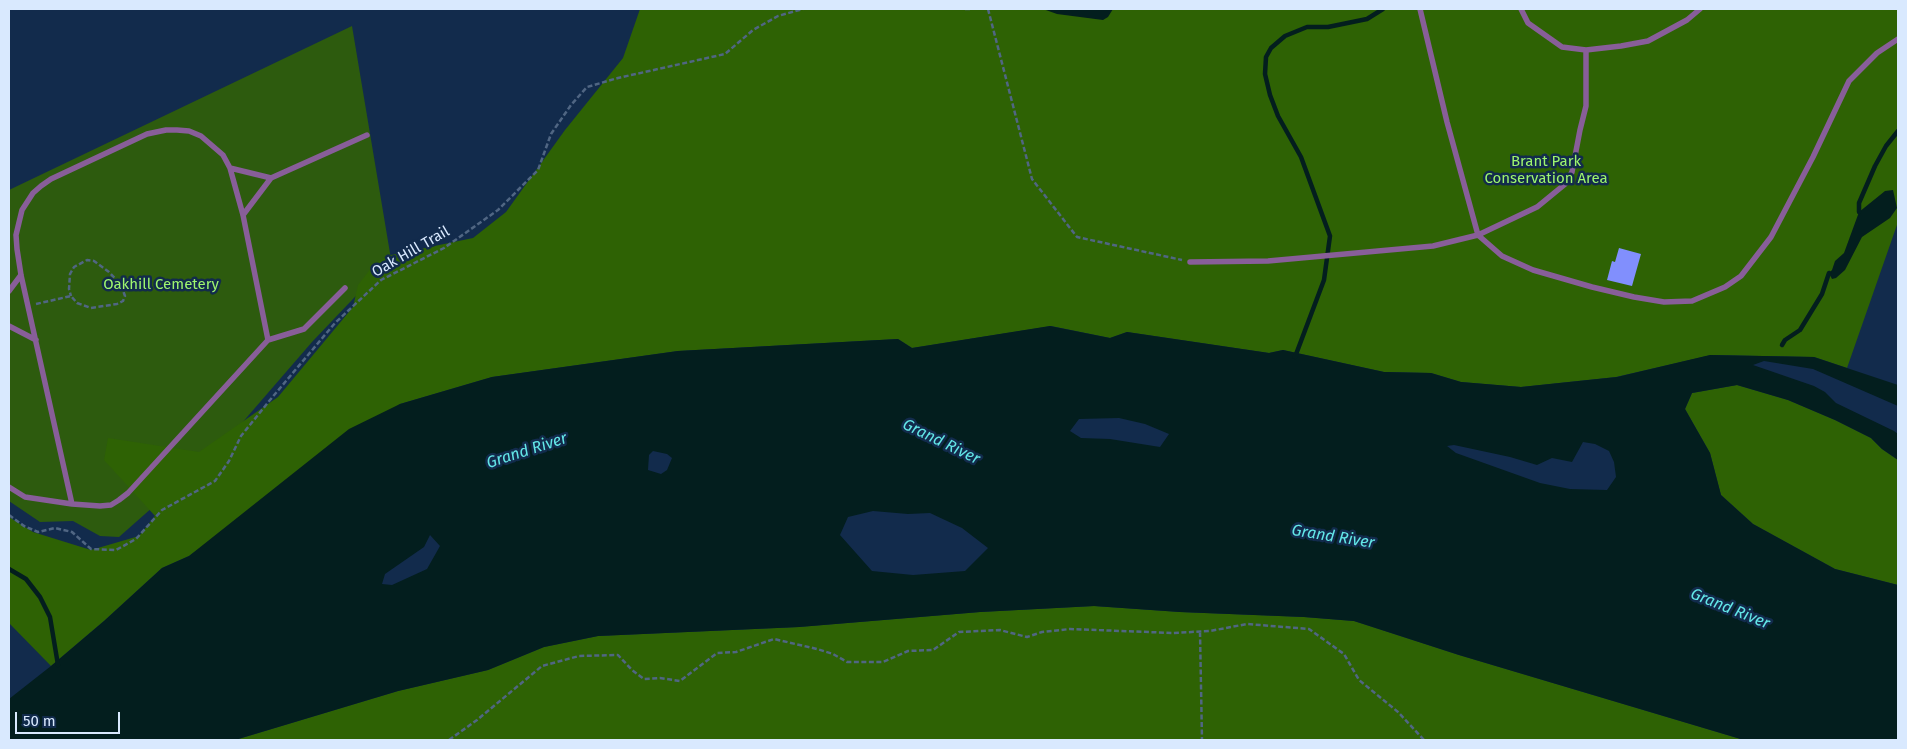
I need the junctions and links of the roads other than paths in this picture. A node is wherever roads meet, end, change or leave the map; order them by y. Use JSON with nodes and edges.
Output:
{"nodes":[{"id":1,"x":1421,"y":9,"type":"edge"},
{"id":2,"x":1521,"y":9,"type":"edge"},
{"id":3,"x":1700,"y":9,"type":"edge"},
{"id":4,"x":1898,"y":39,"type":"edge"},
{"id":5,"x":1586,"y":50,"type":"junction"},
{"id":6,"x":367,"y":135,"type":"dead end"},
{"id":7,"x":230,"y":168,"type":"junction"},
{"id":8,"x":271,"y":178,"type":"junction"},
{"id":9,"x":243,"y":215,"type":"junction"},
{"id":10,"x":1478,"y":235,"type":"junction"},
{"id":11,"x":1190,"y":262,"type":"road end"},
{"id":12,"x":21,"y":275,"type":"junction"},
{"id":13,"x":345,"y":288,"type":"dead end"},
{"id":14,"x":9,"y":291,"type":"edge"},
{"id":15,"x":9,"y":326,"type":"edge"},
{"id":16,"x":36,"y":340,"type":"junction"},
{"id":17,"x":268,"y":340,"type":"junction"},
{"id":18,"x":9,"y":487,"type":"edge"},
{"id":19,"x":72,"y":504,"type":"junction"}],
"edges":[{"from":1,"to":10,"type":"lane"},
{"from":2,"to":5,"type":"lane"},
{"from":3,"to":5,"type":"lane"},
{"from":4,"to":10,"type":"lane"},
{"from":5,"to":10,"type":"lane"},
{"from":6,"to":8,"type":"lane"},
{"from":7,"to":8,"type":"lane"},
{"from":7,"to":9,"type":"lane"},
{"from":7,"to":12,"type":"lane"},
{"from":8,"to":9,"type":"lane"},
{"from":9,"to":17,"type":"lane"},
{"from":10,"to":11,"type":"lane"},
{"from":12,"to":14,"type":"lane"},
{"from":12,"to":16,"type":"lane"},
{"from":13,"to":17,"type":"lane"},
{"from":15,"to":16,"type":"lane"},
{"from":16,"to":19,"type":"lane"},
{"from":17,"to":19,"type":"lane"},
{"from":18,"to":19,"type":"lane"}]}
